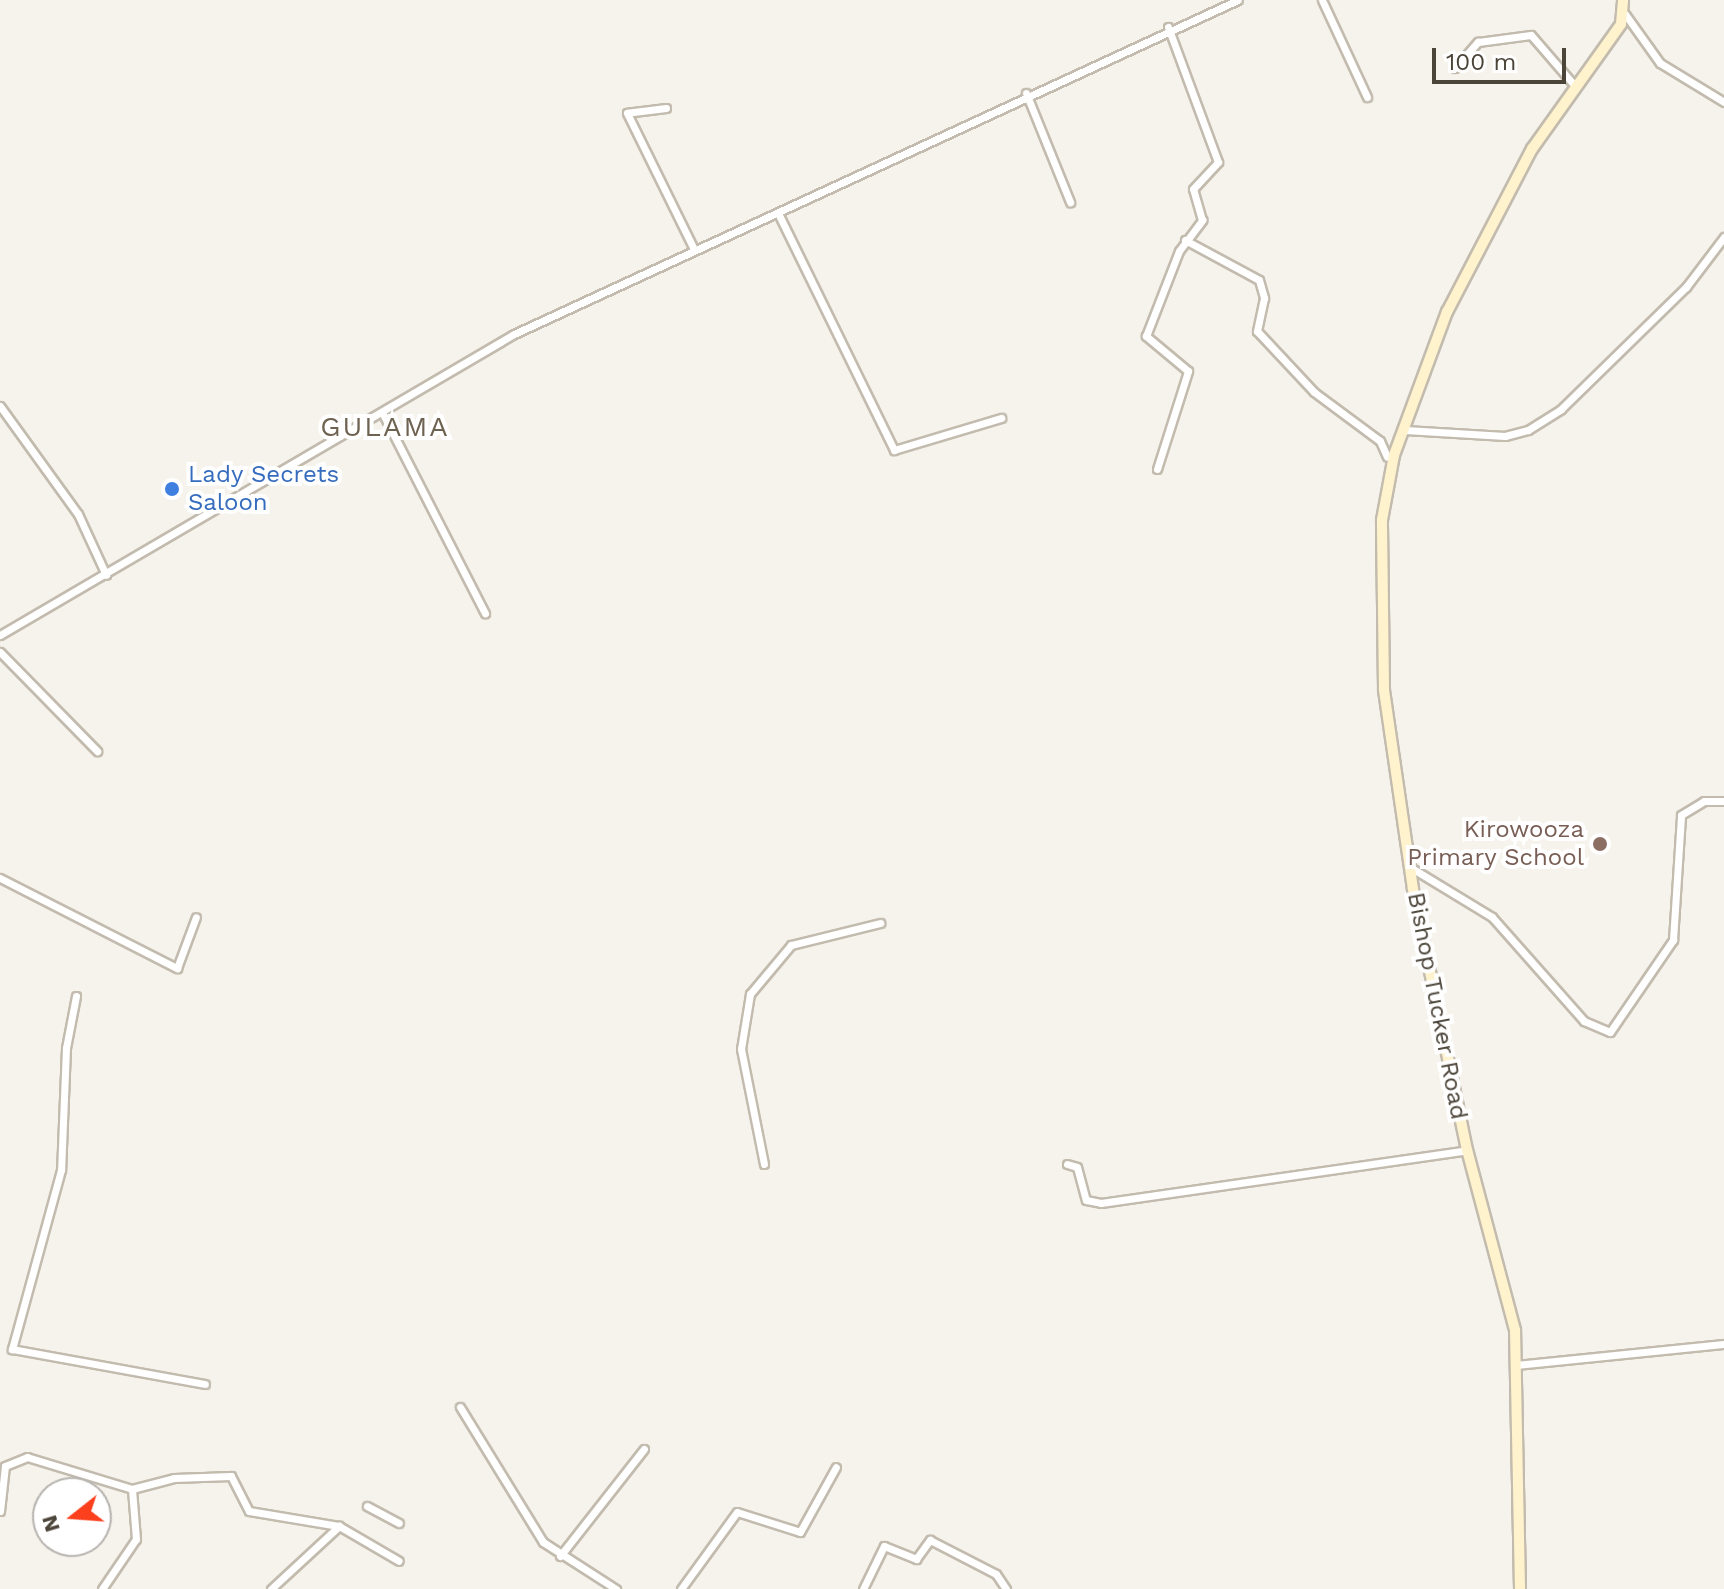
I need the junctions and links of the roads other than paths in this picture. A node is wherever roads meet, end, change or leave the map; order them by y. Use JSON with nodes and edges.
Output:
{"nodes":[{"id":1,"x":1238,"y":0,"type":"edge"},
{"id":2,"x":1322,"y":0,"type":"edge"},
{"id":3,"x":1623,"y":0,"type":"edge"},
{"id":4,"x":1625,"y":14,"type":"junction"},
{"id":5,"x":1168,"y":27,"type":"junction"},
{"id":6,"x":1455,"y":68,"type":"dead end"},
{"id":7,"x":1575,"y":86,"type":"junction"},
{"id":8,"x":1026,"y":93,"type":"junction"},
{"id":9,"x":1367,"y":97,"type":"dead end"},
{"id":10,"x":1724,"y":102,"type":"edge"},
{"id":11,"x":666,"y":108,"type":"dead end"},
{"id":12,"x":1070,"y":202,"type":"dead end"},
{"id":13,"x":778,"y":213,"type":"junction"},
{"id":14,"x":1724,"y":237,"type":"edge"},
{"id":15,"x":1185,"y":240,"type":"junction"},
{"id":16,"x":693,"y":247,"type":"junction"},
{"id":17,"x":0,"y":406,"type":"edge"},
{"id":18,"x":383,"y":414,"type":"junction"},
{"id":19,"x":1001,"y":418,"type":"dead end"},
{"id":20,"x":1405,"y":430,"type":"junction"},
{"id":21,"x":1387,"y":457,"type":"dead end"},
{"id":22,"x":1157,"y":469,"type":"dead end"},
{"id":23,"x":106,"y":575,"type":"junction"},
{"id":24,"x":485,"y":613,"type":"dead end"},
{"id":25,"x":0,"y":635,"type":"edge"},
{"id":26,"x":0,"y":652,"type":"edge"},
{"id":27,"x":97,"y":751,"type":"dead end"},
{"id":28,"x":1724,"y":801,"type":"edge"},
{"id":29,"x":1410,"y":867,"type":"junction"},
{"id":30,"x":0,"y":878,"type":"edge"},
{"id":31,"x":196,"y":917,"type":"dead end"},
{"id":32,"x":880,"y":923,"type":"dead end"},
{"id":33,"x":76,"y":996,"type":"dead end"},
{"id":34,"x":1467,"y":1150,"type":"junction"},
{"id":35,"x":764,"y":1164,"type":"dead end"},
{"id":36,"x":1067,"y":1164,"type":"dead end"},
{"id":37,"x":1724,"y":1344,"type":"edge"},
{"id":38,"x":1517,"y":1365,"type":"junction"},
{"id":39,"x":205,"y":1384,"type":"dead end"},
{"id":40,"x":460,"y":1407,"type":"dead end"},
{"id":41,"x":644,"y":1449,"type":"dead end"},
{"id":42,"x":836,"y":1467,"type":"dead end"},
{"id":43,"x":132,"y":1489,"type":"junction"},
{"id":44,"x":367,"y":1506,"type":"dead end"},
{"id":45,"x":0,"y":1511,"type":"edge"},
{"id":46,"x":399,"y":1523,"type":"dead end"},
{"id":47,"x":339,"y":1526,"type":"junction"},
{"id":48,"x":560,"y":1556,"type":"junction"},
{"id":49,"x":399,"y":1561,"type":"dead end"},
{"id":50,"x":102,"y":1589,"type":"edge"},
{"id":51,"x":271,"y":1589,"type":"edge"},
{"id":52,"x":616,"y":1589,"type":"edge"},
{"id":53,"x":681,"y":1589,"type":"edge"},
{"id":54,"x":863,"y":1589,"type":"edge"},
{"id":55,"x":1006,"y":1589,"type":"edge"},
{"id":56,"x":1520,"y":1589,"type":"edge"}],
"edges":[{"from":1,"to":5,"type":"street"},
{"from":2,"to":9,"type":"street"},
{"from":3,"to":4,"type":"main road"},
{"from":4,"to":7,"type":"main road","name":"Bishop Tucker Road"},
{"from":4,"to":10,"type":"street"},
{"from":5,"to":8,"type":"street"},
{"from":5,"to":15,"type":"street"},
{"from":6,"to":7,"type":"street"},
{"from":7,"to":20,"type":"main road","name":"Bishop Tucker Road"},
{"from":8,"to":12,"type":"street"},
{"from":8,"to":13,"type":"street"},
{"from":11,"to":16,"type":"street"},
{"from":13,"to":16,"type":"street"},
{"from":13,"to":19,"type":"street"},
{"from":14,"to":20,"type":"street"},
{"from":15,"to":21,"type":"street"},
{"from":15,"to":22,"type":"street"},
{"from":16,"to":18,"type":"street"},
{"from":17,"to":23,"type":"street"},
{"from":18,"to":23,"type":"street"},
{"from":18,"to":24,"type":"street"},
{"from":20,"to":29,"type":"main road","name":"Bishop Tucker Road"},
{"from":23,"to":25,"type":"street"},
{"from":26,"to":27,"type":"street"},
{"from":28,"to":29,"type":"street"},
{"from":29,"to":34,"type":"main road","name":"Bishop Tucker Road"},
{"from":30,"to":31,"type":"street"},
{"from":32,"to":35,"type":"street"},
{"from":33,"to":39,"type":"street"},
{"from":34,"to":36,"type":"street"},
{"from":34,"to":38,"type":"main road","name":"Bishop Tucker Road"},
{"from":37,"to":38,"type":"street"},
{"from":38,"to":56,"type":"main road","name":"Bishop Tucker Road"},
{"from":40,"to":48,"type":"street"},
{"from":41,"to":48,"type":"street"},
{"from":42,"to":53,"type":"street"},
{"from":43,"to":45,"type":"street"},
{"from":43,"to":47,"type":"street"},
{"from":43,"to":50,"type":"street"},
{"from":44,"to":46,"type":"street"},
{"from":47,"to":49,"type":"street"},
{"from":47,"to":51,"type":"street"},
{"from":48,"to":52,"type":"street"},
{"from":54,"to":55,"type":"street"}]}
